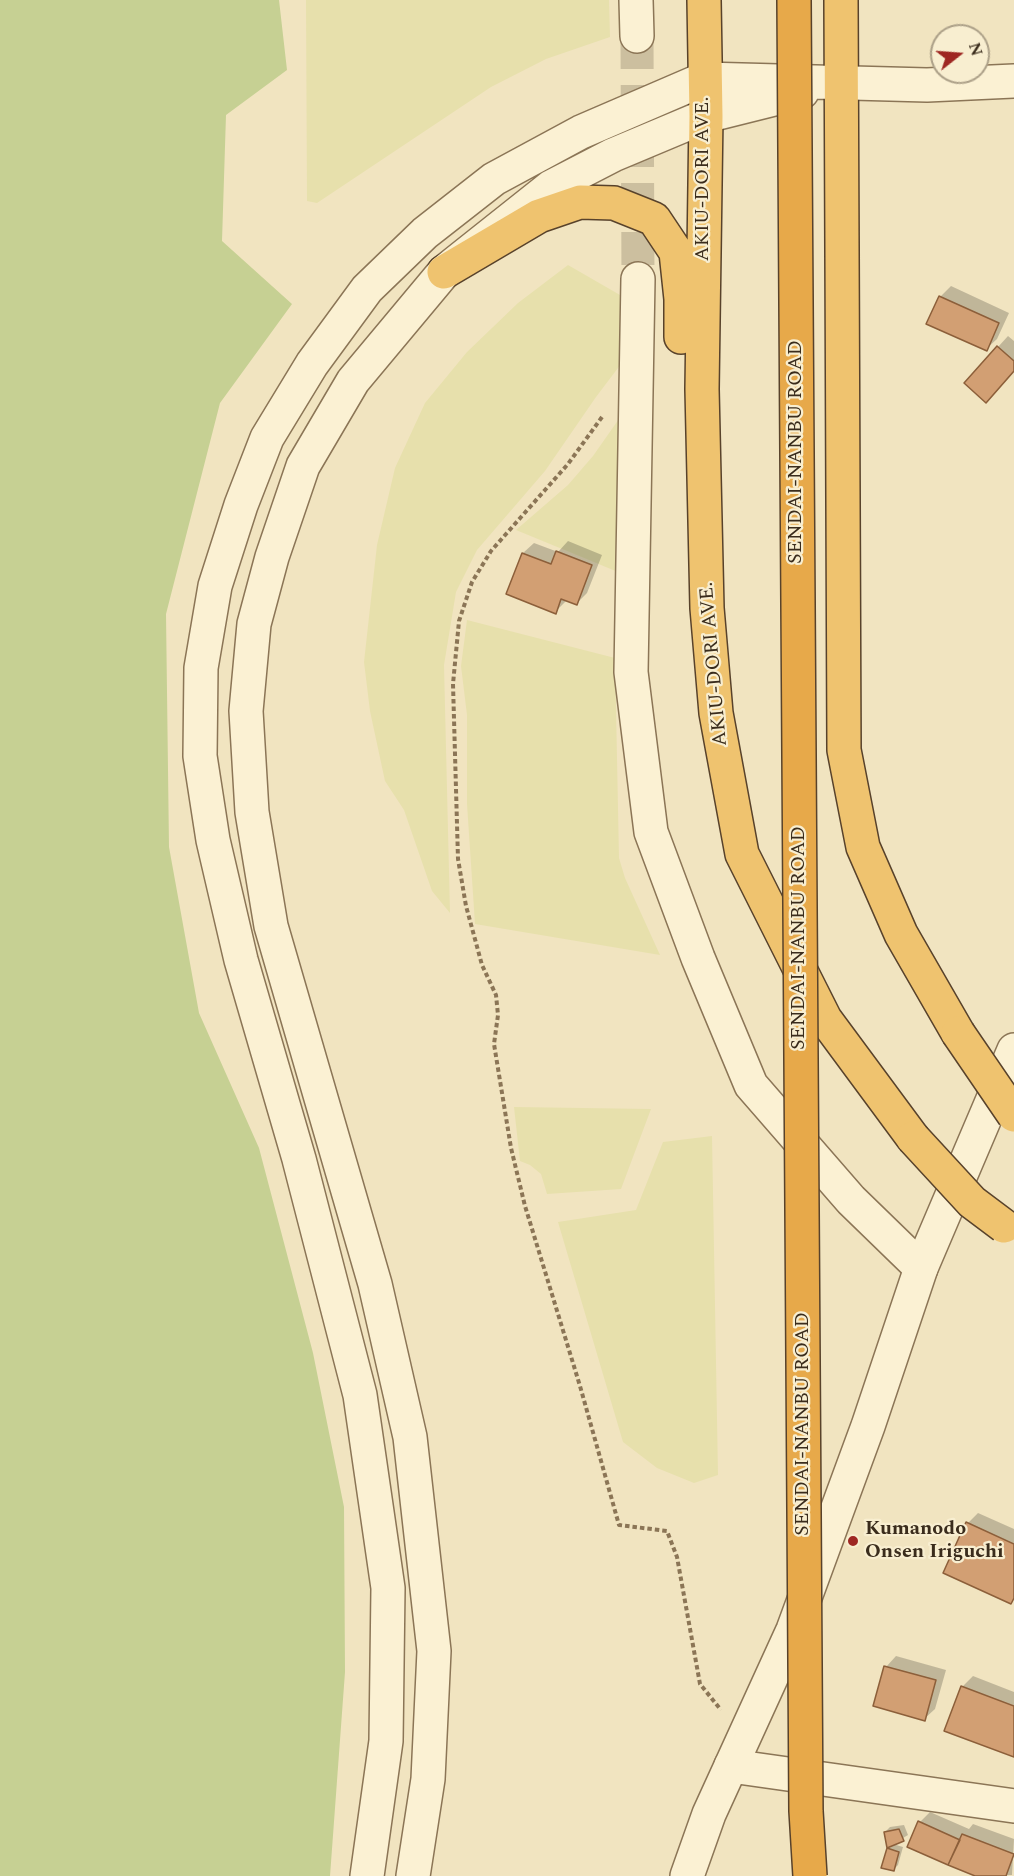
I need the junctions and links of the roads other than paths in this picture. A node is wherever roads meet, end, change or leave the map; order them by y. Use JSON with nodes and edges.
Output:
{"nodes":[{"id":1,"x":636,"y":0,"type":"edge"},
{"id":2,"x":704,"y":0,"type":"edge"},
{"id":3,"x":794,"y":0,"type":"edge"},
{"id":4,"x":841,"y":0,"type":"edge"},
{"id":5,"x":637,"y":36,"type":"tunnel mouth"},
{"id":6,"x":704,"y":78,"type":"junction"},
{"id":7,"x":1014,"y":81,"type":"edge"},
{"id":8,"x":842,"y":82,"type":"junction"},
{"id":9,"x":706,"y":116,"type":"junction"},
{"id":10,"x":444,"y":272,"type":"junction"},
{"id":11,"x":638,"y":279,"type":"tunnel mouth"},
{"id":12,"x":707,"y":564,"type":"junction"},
{"id":13,"x":1014,"y":1050,"type":"edge"},
{"id":14,"x":1014,"y":1115,"type":"edge"},
{"id":15,"x":1009,"y":1230,"type":"edge"},
{"id":16,"x":921,"y":1268,"type":"junction"},
{"id":17,"x":737,"y":1753,"type":"junction"},
{"id":18,"x":1014,"y":1806,"type":"edge"},
{"id":19,"x":367,"y":1876,"type":"edge"},
{"id":20,"x":413,"y":1876,"type":"edge"},
{"id":21,"x":687,"y":1876,"type":"edge"},
{"id":22,"x":810,"y":1876,"type":"edge"}],
"edges":[{"from":1,"to":5,"type":"street"},
{"from":2,"to":6,"type":"highway","name":"AKIU-DORI AVE."},
{"from":3,"to":22,"type":"highway","name":"SENDAI-NANBU ROAD","bridge":true},
{"from":4,"to":8,"type":"highway"},
{"from":6,"to":8,"type":"street"},
{"from":6,"to":9,"type":"highway","name":"AKIU-DORI AVE."},
{"from":6,"to":19,"type":"street"},
{"from":7,"to":8,"type":"street"},
{"from":8,"to":9,"type":"street"},
{"from":8,"to":14,"type":"highway","bridge":true},
{"from":9,"to":10,"type":"street"},
{"from":9,"to":12,"type":"highway","name":"AKIU-DORI AVE."},
{"from":10,"to":12,"type":"highway"},
{"from":10,"to":20,"type":"street"},
{"from":11,"to":16,"type":"street"},
{"from":12,"to":15,"type":"highway","name":"AKIU-DORI AVE.","bridge":true},
{"from":13,"to":16,"type":"street"},
{"from":16,"to":17,"type":"street"},
{"from":17,"to":18,"type":"street"},
{"from":17,"to":21,"type":"street"}]}
